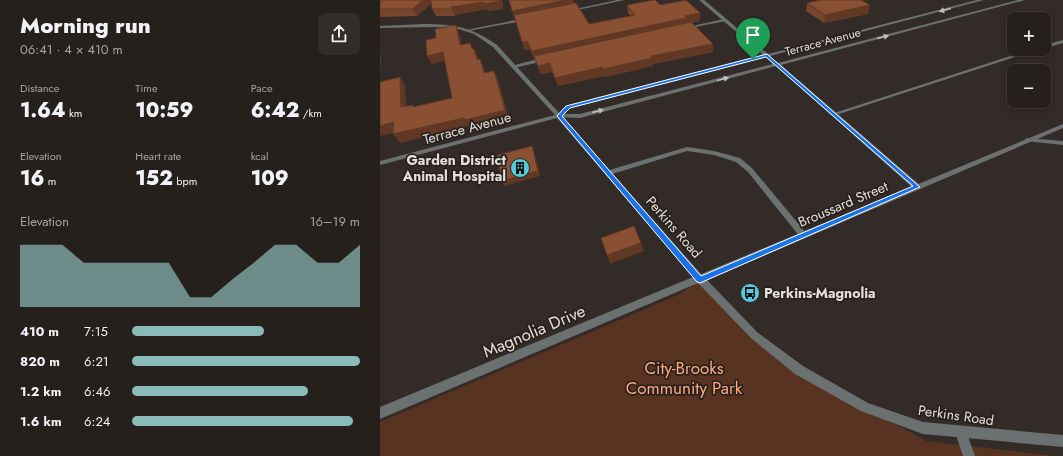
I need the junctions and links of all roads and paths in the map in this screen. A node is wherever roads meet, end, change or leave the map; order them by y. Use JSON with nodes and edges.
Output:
{"nodes":[{"id":1,"x":623,"y":0,"type":"edge"},
{"id":2,"x":701,"y":0,"type":"edge"},
{"id":3,"x":982,"y":0,"type":"edge"},
{"id":4,"x":1023,"y":0,"type":"edge"},
{"id":5,"x":563,"y":12,"type":"edge"},
{"id":6,"x":533,"y":18,"type":"edge"},
{"id":7,"x":724,"y":20,"type":"junction"},
{"id":8,"x":380,"y":27,"type":"edge"},
{"id":9,"x":680,"y":29,"type":"edge"},
{"id":10,"x":468,"y":30,"type":"junction"},
{"id":11,"x":1063,"y":41,"type":"edge"},
{"id":12,"x":1051,"y":45,"type":"edge"},
{"id":13,"x":767,"y":56,"type":"junction"},
{"id":14,"x":1015,"y":56,"type":"edge"},
{"id":15,"x":552,"y":57,"type":"edge"},
{"id":16,"x":778,"y":65,"type":"junction"},
{"id":17,"x":514,"y":66,"type":"junction"},
{"id":18,"x":834,"y":114,"type":"junction"},
{"id":19,"x":559,"y":116,"type":"junction"},
{"id":20,"x":1063,"y":126,"type":"edge"},
{"id":21,"x":1027,"y":140,"type":"junction"},
{"id":22,"x":1063,"y":143,"type":"edge"},
{"id":23,"x":380,"y":163,"type":"edge"},
{"id":24,"x":609,"y":173,"type":"junction"},
{"id":25,"x":917,"y":187,"type":"junction"},
{"id":26,"x":803,"y":235,"type":"junction"},
{"id":27,"x":700,"y":280,"type":"junction"},
{"id":28,"x":380,"y":413,"type":"edge"},
{"id":29,"x":961,"y":432,"type":"junction"},
{"id":30,"x":1063,"y":441,"type":"edge"},
{"id":31,"x":969,"y":456,"type":"edge"}],
"edges":[{"from":1,"to":5,"type":"street"},
{"from":2,"to":7,"type":"street"},
{"from":3,"to":13,"type":"street","name":"Terrace Avenue","one_way":true},
{"from":16,"to":4,"type":"street","name":"Terrace Avenue","one_way":true},
{"from":6,"to":10,"type":"street"},
{"from":7,"to":9,"type":"street"},
{"from":7,"to":13,"type":"street"},
{"from":8,"to":10,"type":"street","name":"Perkins Road"},
{"from":10,"to":17,"type":"street","name":"Perkins Road"},
{"from":11,"to":12,"type":"street"},
{"from":13,"to":16,"type":"street"},
{"from":13,"to":19,"type":"street","name":"Terrace Avenue"},
{"from":14,"to":18,"type":"street"},
{"from":15,"to":17,"type":"street"},
{"from":16,"to":18,"type":"street"},
{"from":19,"to":16,"type":"street","name":"Terrace Avenue","one_way":true},
{"from":17,"to":19,"type":"street","name":"Perkins Road"},
{"from":18,"to":25,"type":"street"},
{"from":19,"to":23,"type":"street","name":"Terrace Avenue"},
{"from":19,"to":24,"type":"street","name":"Perkins Road"},
{"from":20,"to":21,"type":"street","name":"Broussard Street"},
{"from":21,"to":22,"type":"street"},
{"from":21,"to":25,"type":"street","name":"Broussard Street"},
{"from":24,"to":26,"type":"street"},
{"from":24,"to":27,"type":"street","name":"Perkins Road"},
{"from":25,"to":26,"type":"street","name":"Broussard Street"},
{"from":26,"to":27,"type":"street","name":"Broussard Street"},
{"from":27,"to":28,"type":"street","name":"Magnolia Drive"},
{"from":27,"to":29,"type":"street","name":"Perkins Road"},
{"from":29,"to":30,"type":"street","name":"Perkins Road"},
{"from":29,"to":31,"type":"street"}]}
